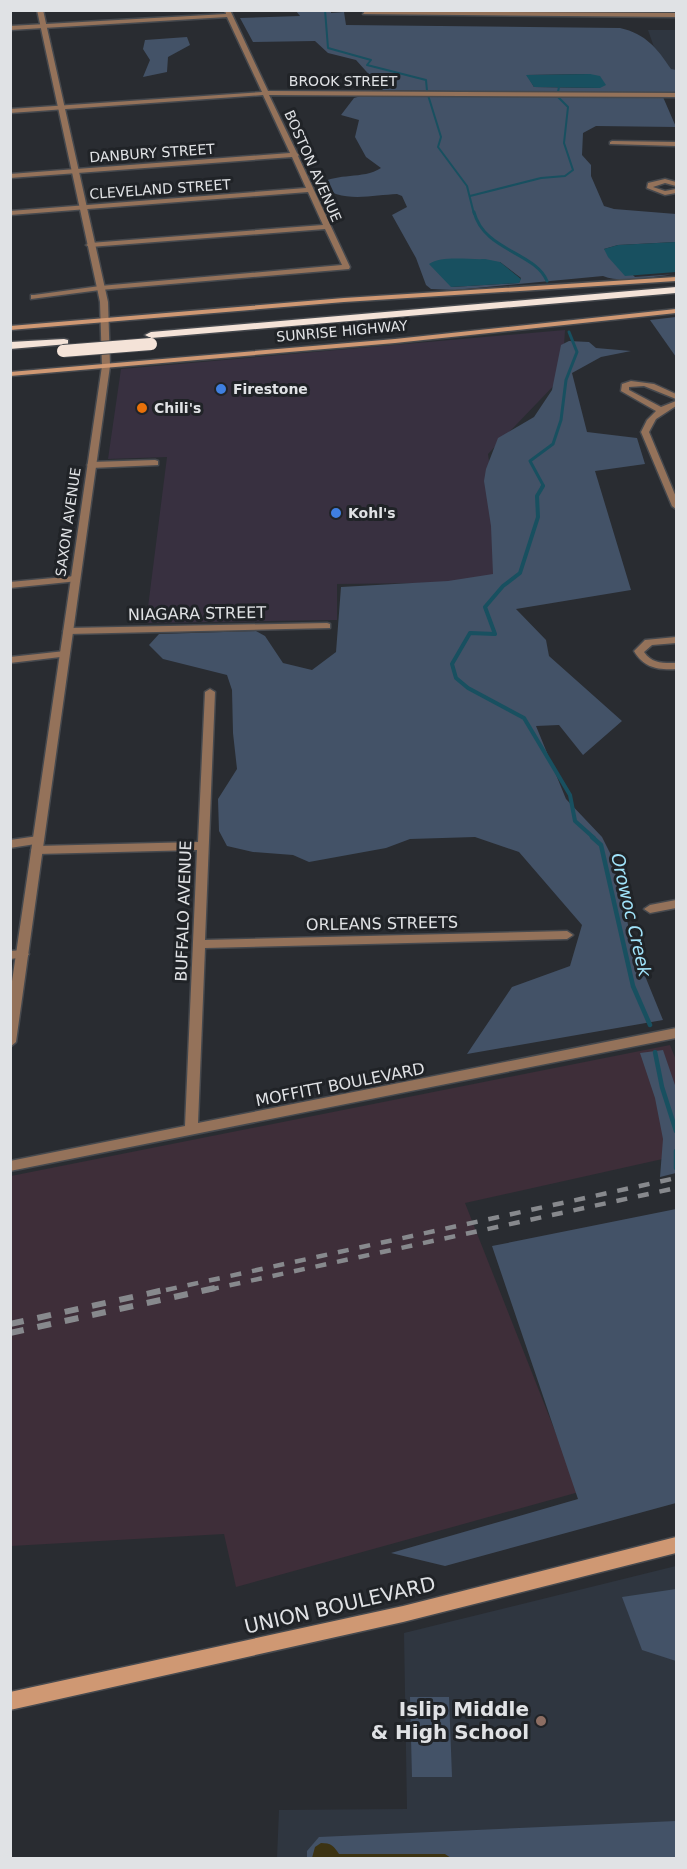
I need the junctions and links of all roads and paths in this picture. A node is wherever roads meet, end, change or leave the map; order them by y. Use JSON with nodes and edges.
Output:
{"nodes":[{"id":1,"x":40,"y":10,"type":"edge"},
{"id":2,"x":458,"y":12,"type":"edge"},
{"id":3,"x":228,"y":13,"type":"edge"},
{"id":4,"x":365,"y":13,"type":"dead end"},
{"id":5,"x":660,"y":13,"type":"edge"},
{"id":6,"x":676,"y":15,"type":"edge"},
{"id":7,"x":44,"y":26,"type":"junction"},
{"id":8,"x":10,"y":28,"type":"edge"},
{"id":9,"x":267,"y":93,"type":"junction"},
{"id":10,"x":676,"y":95,"type":"edge"},
{"id":11,"x":62,"y":108,"type":"junction"},
{"id":12,"x":10,"y":111,"type":"edge"},
{"id":13,"x":612,"y":143,"type":"dead end"},
{"id":14,"x":676,"y":144,"type":"edge"},
{"id":15,"x":296,"y":155,"type":"junction"},
{"id":16,"x":76,"y":171,"type":"junction"},
{"id":17,"x":10,"y":176,"type":"edge"},
{"id":18,"x":676,"y":184,"type":"edge"},
{"id":19,"x":312,"y":190,"type":"junction"},
{"id":20,"x":676,"y":191,"type":"edge"},
{"id":21,"x":82,"y":207,"type":"junction"},
{"id":22,"x":10,"y":213,"type":"edge"},
{"id":23,"x":327,"y":227,"type":"junction"},
{"id":24,"x":90,"y":245,"type":"junction"},
{"id":25,"x":676,"y":279,"type":"edge"},
{"id":26,"x":100,"y":288,"type":"junction"},
{"id":27,"x":676,"y":290,"type":"edge"},
{"id":28,"x":34,"y":297,"type":"dead end"},
{"id":29,"x":676,"y":300,"type":"edge"},
{"id":30,"x":676,"y":311,"type":"edge"},
{"id":31,"x":106,"y":320,"type":"junction"},
{"id":32,"x":10,"y":327,"type":"edge"},
{"id":33,"x":151,"y":339,"type":"junction"},
{"id":34,"x":10,"y":346,"type":"edge"},
{"id":35,"x":64,"y":347,"type":"junction"},
{"id":36,"x":10,"y":356,"type":"edge"},
{"id":37,"x":106,"y":366,"type":"junction"},
{"id":38,"x":10,"y":374,"type":"edge"},
{"id":39,"x":676,"y":397,"type":"edge"},
{"id":40,"x":676,"y":402,"type":"edge"},
{"id":41,"x":660,"y":410,"type":"junction"},
{"id":42,"x":155,"y":464,"type":"dead end"},
{"id":43,"x":91,"y":465,"type":"junction"},
{"id":44,"x":676,"y":506,"type":"edge"},
{"id":45,"x":75,"y":579,"type":"junction"},
{"id":46,"x":10,"y":585,"type":"edge"},
{"id":47,"x":327,"y":626,"type":"dead end"},
{"id":48,"x":68,"y":631,"type":"junction"},
{"id":49,"x":676,"y":640,"type":"edge"},
{"id":50,"x":65,"y":654,"type":"junction"},
{"id":51,"x":10,"y":660,"type":"edge"},
{"id":52,"x":676,"y":666,"type":"edge"},
{"id":53,"x":210,"y":692,"type":"dead end"},
{"id":54,"x":10,"y":844,"type":"edge"},
{"id":55,"x":38,"y":845,"type":"junction"},
{"id":56,"x":202,"y":846,"type":"junction"},
{"id":57,"x":676,"y":904,"type":"edge"},
{"id":58,"x":650,"y":909,"type":"dead end"},
{"id":59,"x":567,"y":935,"type":"dead end"},
{"id":60,"x":198,"y":944,"type":"junction"},
{"id":61,"x":17,"y":954,"type":"edge"},
{"id":62,"x":676,"y":1033,"type":"edge"},
{"id":63,"x":10,"y":1042,"type":"edge"},
{"id":64,"x":191,"y":1131,"type":"junction"},
{"id":65,"x":10,"y":1166,"type":"edge"},
{"id":66,"x":676,"y":1545,"type":"edge"},
{"id":67,"x":10,"y":1701,"type":"edge"}],
"edges":[{"from":1,"to":7,"type":"street","name":"SAXON AVENUE"},
{"from":2,"to":4,"type":"street"},
{"from":2,"to":5,"type":"street"},
{"from":3,"to":7,"type":"street"},
{"from":3,"to":9,"type":"street","name":"BOSTON AVENUE"},
{"from":5,"to":6,"type":"street"},
{"from":7,"to":8,"type":"street"},
{"from":7,"to":11,"type":"street","name":"SAXON AVENUE"},
{"from":9,"to":10,"type":"street","name":"BROOK STREET"},
{"from":9,"to":11,"type":"street","name":"BROOK STREET"},
{"from":9,"to":15,"type":"street","name":"BOSTON AVENUE"},
{"from":11,"to":12,"type":"street","name":"BROOK STREET"},
{"from":11,"to":16,"type":"street","name":"SAXON AVENUE"},
{"from":13,"to":14,"type":"street"},
{"from":15,"to":16,"type":"street","name":"DANBURY STREET"},
{"from":15,"to":19,"type":"street","name":"BOSTON AVENUE"},
{"from":16,"to":17,"type":"street","name":"DANBURY STREET"},
{"from":16,"to":21,"type":"street","name":"SAXON AVENUE"},
{"from":18,"to":20,"type":"street"},
{"from":19,"to":21,"type":"street","name":"CLEVELAND STREET"},
{"from":19,"to":23,"type":"street","name":"BOSTON AVENUE"},
{"from":21,"to":22,"type":"street","name":"CLEVELAND STREET"},
{"from":21,"to":24,"type":"street","name":"SAXON AVENUE"},
{"from":23,"to":24,"type":"street"},
{"from":23,"to":26,"type":"street","name":"BOSTON AVENUE"},
{"from":24,"to":26,"type":"street","name":"SAXON AVENUE"},
{"from":25,"to":31,"type":"main road","name":"SUNRISE HIGHWAY"},
{"from":26,"to":28,"type":"street"},
{"from":26,"to":31,"type":"street","name":"SAXON AVENUE"},
{"from":27,"to":33,"type":"highway","name":"SUNRISE HIGHWAY"},
{"from":29,"to":33,"type":"highway","name":"SUNRISE HIGHWAY"},
{"from":30,"to":37,"type":"main road","name":"SUNRISE HIGHWAY"},
{"from":31,"to":32,"type":"main road","name":"SUNRISE HIGHWAY"},
{"from":31,"to":37,"type":"street","name":"SAXON AVENUE"},
{"from":33,"to":35,"type":"highway","name":"SUNRISE HIGHWAY","bridge":true},
{"from":34,"to":35,"type":"highway","name":"SUNRISE HIGHWAY"},
{"from":35,"to":36,"type":"highway","name":"SUNRISE HIGHWAY"},
{"from":37,"to":38,"type":"main road","name":"SUNRISE HIGHWAY"},
{"from":37,"to":43,"type":"street","name":"SAXON AVENUE"},
{"from":39,"to":41,"type":"street"},
{"from":40,"to":41,"type":"street"},
{"from":41,"to":44,"type":"street"},
{"from":42,"to":43,"type":"street"},
{"from":43,"to":45,"type":"street","name":"SAXON AVENUE"},
{"from":45,"to":46,"type":"street"},
{"from":45,"to":48,"type":"street","name":"SAXON AVENUE"},
{"from":47,"to":48,"type":"street","name":"NIAGARA STREET"},
{"from":48,"to":50,"type":"street","name":"SAXON AVENUE"},
{"from":49,"to":52,"type":"street"},
{"from":50,"to":51,"type":"street"},
{"from":50,"to":55,"type":"street","name":"SAXON AVENUE"},
{"from":53,"to":56,"type":"street","name":"BUFFALO AVENUE"},
{"from":54,"to":55,"type":"street"},
{"from":55,"to":56,"type":"street"},
{"from":55,"to":61,"type":"street","name":"SAXON AVENUE"},
{"from":56,"to":60,"type":"street","name":"BUFFALO AVENUE"},
{"from":57,"to":58,"type":"street"},
{"from":59,"to":60,"type":"street","name":"ORLEANS STREETS"},
{"from":60,"to":64,"type":"street","name":"BUFFALO AVENUE"},
{"from":61,"to":63,"type":"street","name":"SAXON AVENUE"},
{"from":62,"to":64,"type":"street","name":"MOFFITT BOULEVARD"},
{"from":64,"to":65,"type":"street","name":"MOFFITT BOULEVARD"},
{"from":66,"to":67,"type":"main road","name":"UNION BOULEVARD"}]}
